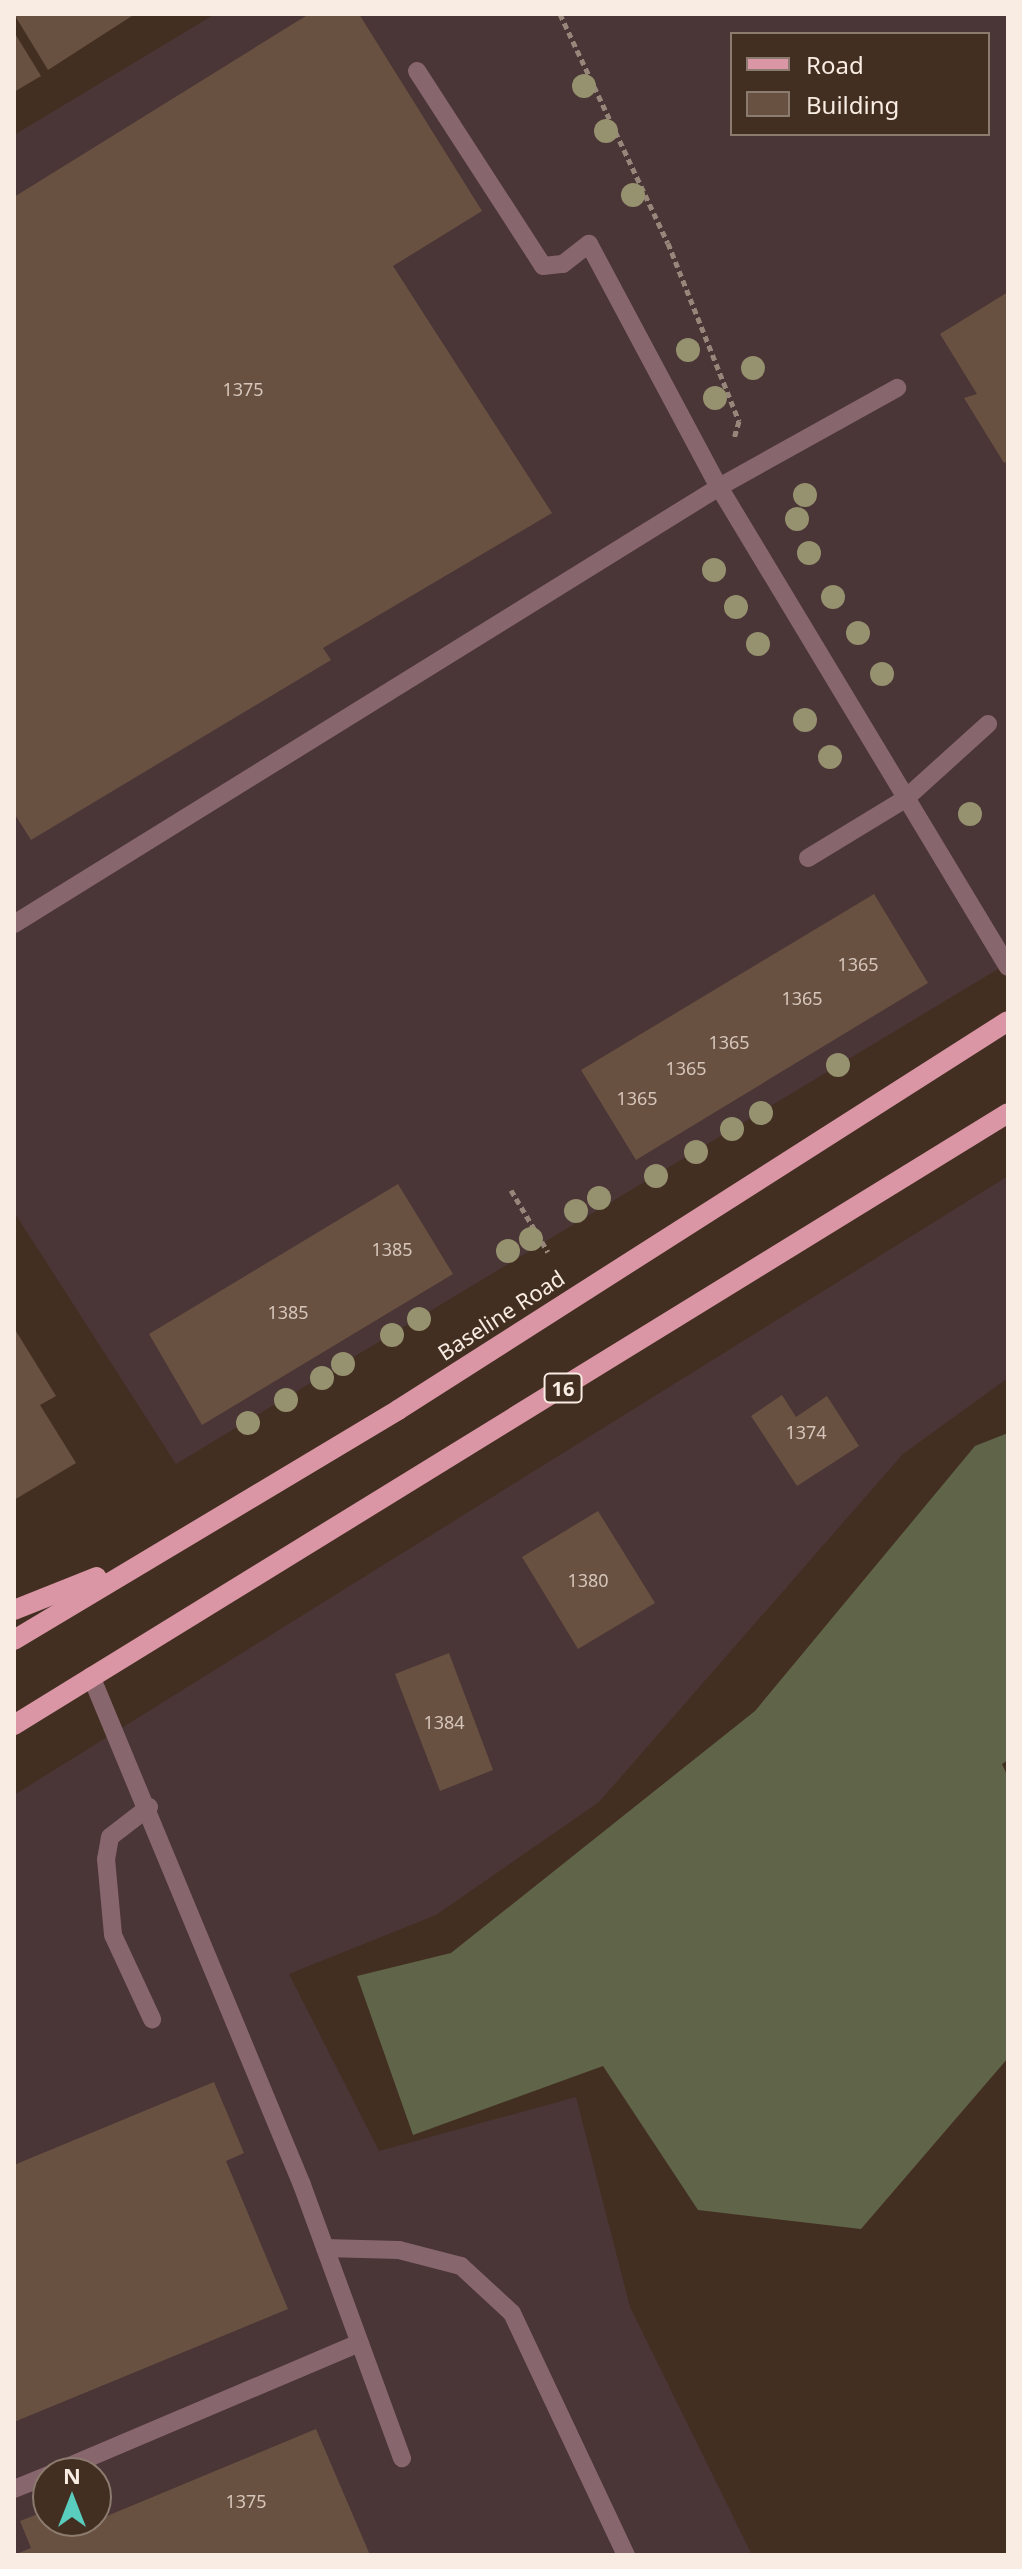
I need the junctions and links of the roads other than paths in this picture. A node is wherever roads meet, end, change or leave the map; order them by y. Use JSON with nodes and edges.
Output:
{"nodes":[{"id":1,"x":417,"y":71,"type":"dead end"},
{"id":2,"x":897,"y":388,"type":"dead end"},
{"id":3,"x":719,"y":487,"type":"junction"},
{"id":4,"x":988,"y":724,"type":"dead end"},
{"id":5,"x":905,"y":799,"type":"junction"},
{"id":6,"x":808,"y":858,"type":"dead end"},
{"id":7,"x":14,"y":924,"type":"edge"},
{"id":8,"x":1008,"y":967,"type":"edge"},
{"id":9,"x":1008,"y":1021,"type":"edge"},
{"id":10,"x":1008,"y":1113,"type":"edge"},
{"id":11,"x":146,"y":1558,"type":"junction"},
{"id":12,"x":14,"y":1610,"type":"edge"},
{"id":13,"x":14,"y":1640,"type":"edge"},
{"id":14,"x":91,"y":1676,"type":"junction"},
{"id":15,"x":14,"y":1725,"type":"edge"},
{"id":16,"x":149,"y":1807,"type":"junction"},
{"id":17,"x":152,"y":2019,"type":"dead end"},
{"id":18,"x":325,"y":2248,"type":"junction"},
{"id":19,"x":360,"y":2343,"type":"junction"},
{"id":20,"x":90,"y":2457,"type":"edge"},
{"id":21,"x":402,"y":2458,"type":"dead end"},
{"id":22,"x":626,"y":2555,"type":"edge"}],
"edges":[{"from":1,"to":3,"type":"lane"},
{"from":2,"to":3,"type":"lane"},
{"from":3,"to":5,"type":"lane"},
{"from":3,"to":7,"type":"lane"},
{"from":4,"to":5,"type":"lane"},
{"from":5,"to":6,"type":"lane"},
{"from":5,"to":8,"type":"lane"},
{"from":9,"to":11,"type":"main road","name":"Baseline Road"},
{"from":10,"to":14,"type":"main road","number":"16"},
{"from":11,"to":12,"type":"main road"},
{"from":11,"to":13,"type":"main road","name":"Baseline Road"},
{"from":14,"to":15,"type":"main road","number":"16"},
{"from":14,"to":16,"type":"lane"},
{"from":16,"to":17,"type":"lane"},
{"from":16,"to":18,"type":"lane"},
{"from":18,"to":19,"type":"lane"},
{"from":18,"to":22,"type":"lane"},
{"from":19,"to":20,"type":"lane"},
{"from":19,"to":21,"type":"lane"}]}
